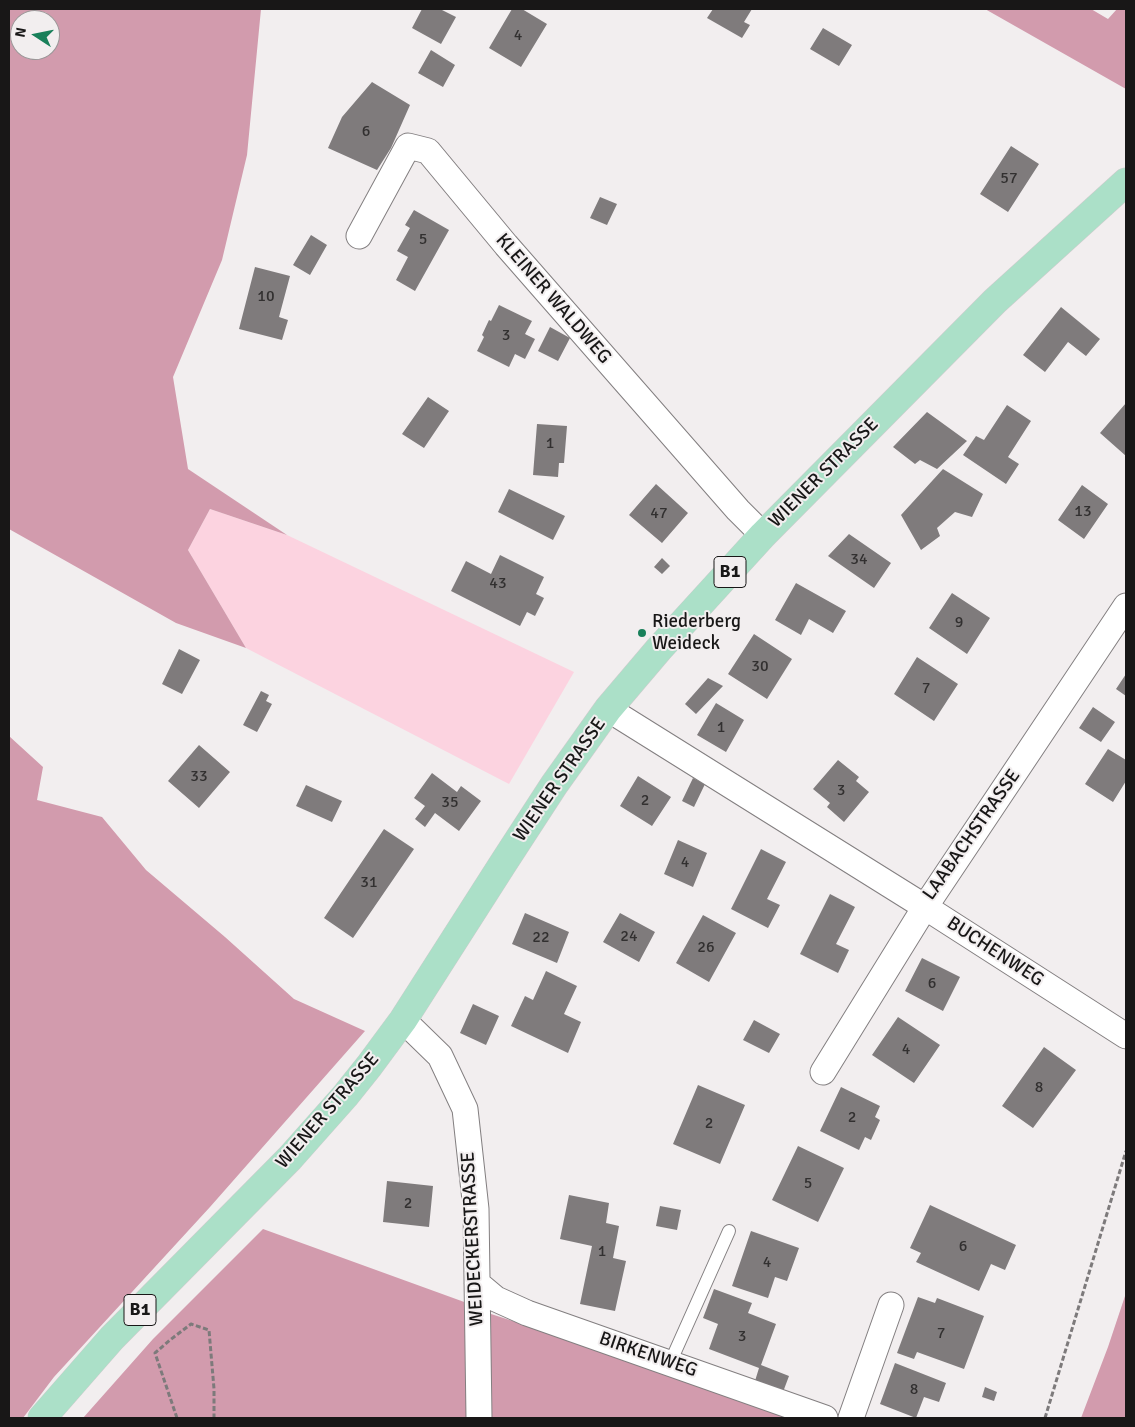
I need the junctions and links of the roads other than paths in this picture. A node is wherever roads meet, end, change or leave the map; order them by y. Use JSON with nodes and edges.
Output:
{"nodes":[{"id":1,"x":1126,"y":182,"type":"edge"},
{"id":2,"x":359,"y":236,"type":"dead end"},
{"id":3,"x":763,"y":535,"type":"junction"},
{"id":4,"x":1126,"y":606,"type":"edge"},
{"id":5,"x":608,"y":710,"type":"junction"},
{"id":6,"x":925,"y":907,"type":"junction"},
{"id":7,"x":404,"y":1020,"type":"junction"},
{"id":8,"x":1126,"y":1036,"type":"edge"},
{"id":9,"x":823,"y":1072,"type":"dead end"},
{"id":10,"x":729,"y":1231,"type":"dead end"},
{"id":11,"x":477,"y":1283,"type":"junction"},
{"id":12,"x":891,"y":1305,"type":"dead end"},
{"id":13,"x":670,"y":1363,"type":"junction"},
{"id":14,"x":42,"y":1418,"type":"edge"},
{"id":15,"x":480,"y":1418,"type":"edge"},
{"id":16,"x":825,"y":1418,"type":"edge"},
{"id":17,"x":851,"y":1418,"type":"edge"}],
"edges":[{"from":1,"to":3,"type":"main road","name":"WIENER STRASSE","number":"B1"},
{"from":2,"to":3,"type":"street","name":"KLEINER WALDWEG"},
{"from":3,"to":5,"type":"main road","name":"WIENER STRASSE","number":"B1"},
{"from":4,"to":6,"type":"street","name":"LAABACHSTRASSE"},
{"from":5,"to":6,"type":"street","name":"LAABACHSTRASSE"},
{"from":5,"to":7,"type":"main road","name":"WIENER STRASSE","number":"B1"},
{"from":6,"to":8,"type":"street","name":"BUCHENWEG"},
{"from":6,"to":9,"type":"street","name":"BUCHENWEG"},
{"from":7,"to":11,"type":"street","name":"WEIDECKERSTRASSE"},
{"from":7,"to":14,"type":"main road","name":"WIENER STRASSE","number":"B1"},
{"from":10,"to":13,"type":"lane"},
{"from":11,"to":13,"type":"street","name":"BIRKENWEG"},
{"from":11,"to":15,"type":"street","name":"WEIDECKERSTRASSE"},
{"from":12,"to":17,"type":"street"},
{"from":13,"to":16,"type":"street","name":"BIRKENWEG"}]}
